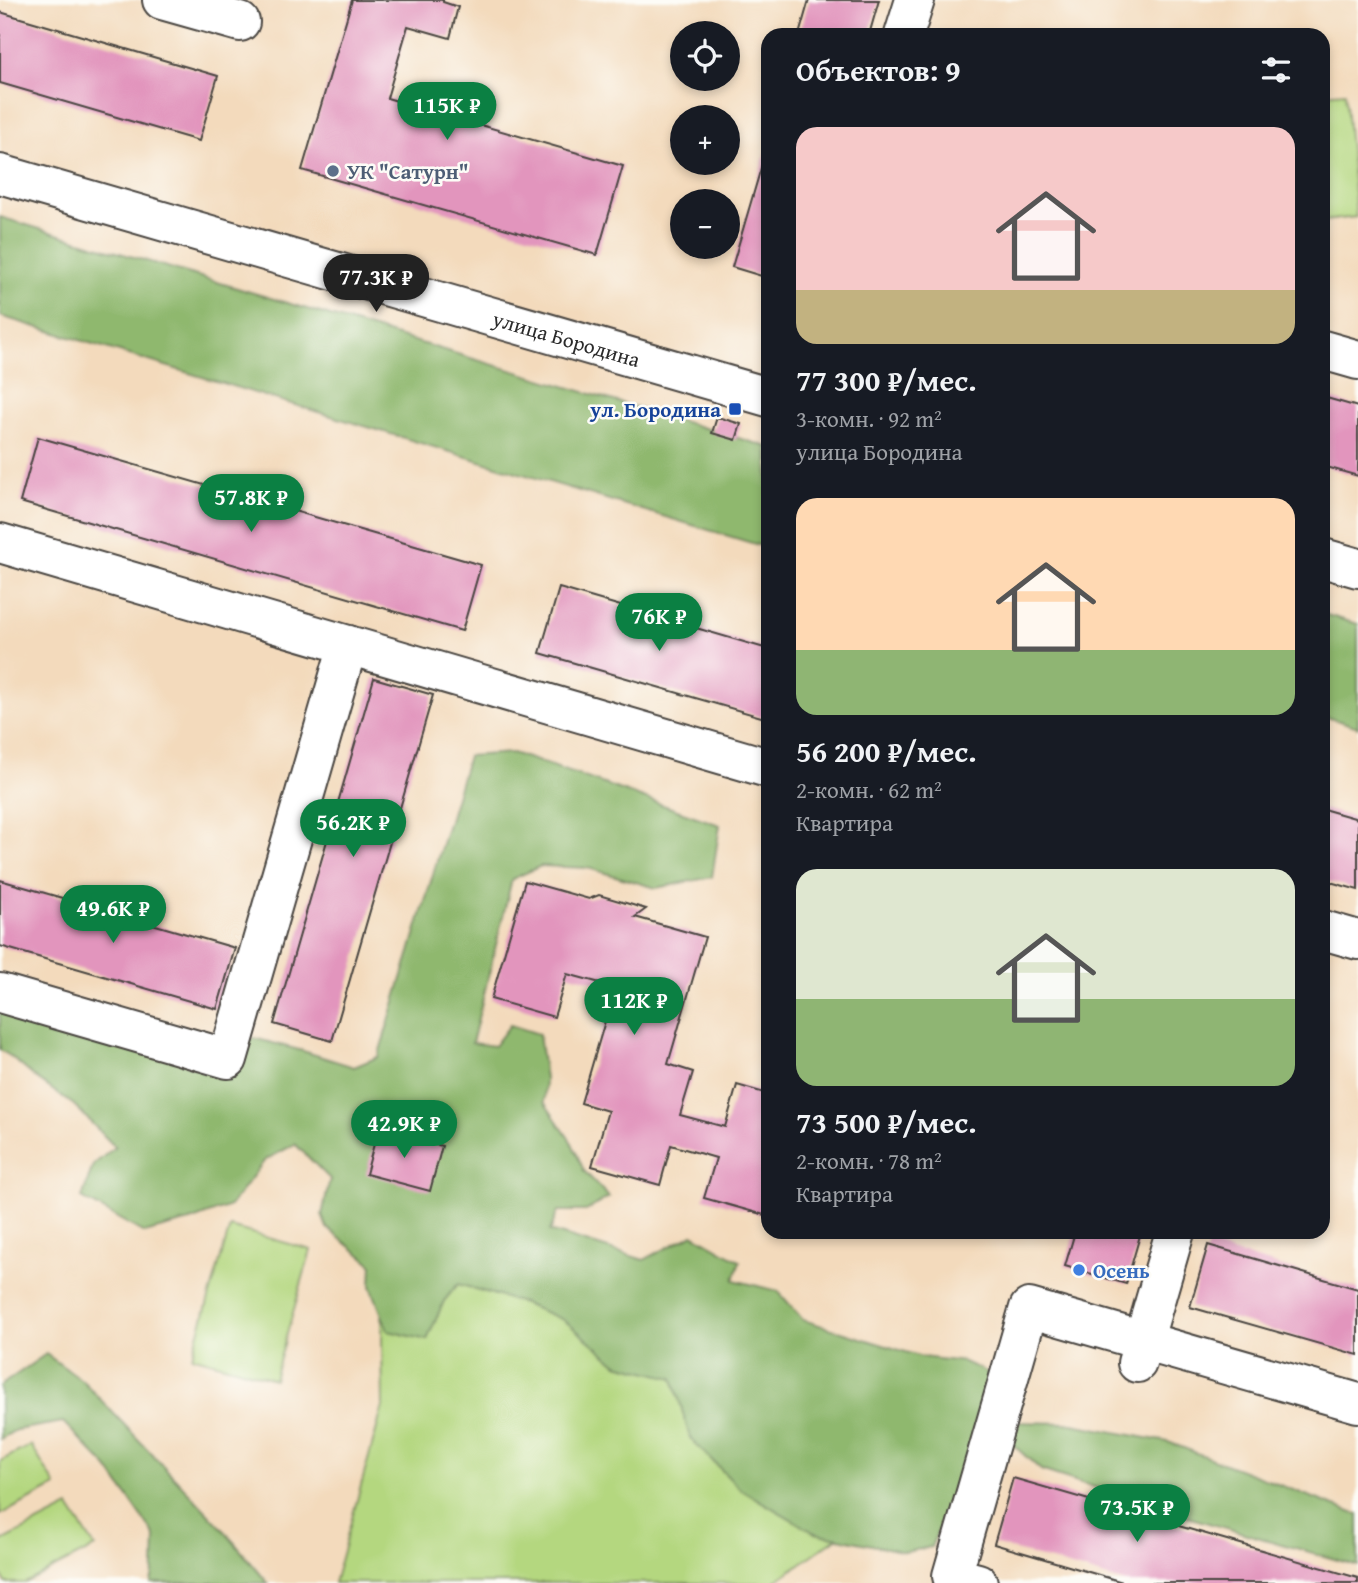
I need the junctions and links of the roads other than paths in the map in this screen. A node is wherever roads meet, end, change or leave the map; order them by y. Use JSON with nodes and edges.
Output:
{"nodes":[{"id":1,"x":166,"y":0,"type":"edge"},
{"id":2,"x":915,"y":0,"type":"edge"},
{"id":3,"x":240,"y":22,"type":"dead end"},
{"id":4,"x":906,"y":28,"type":"edge"},
{"id":5,"x":0,"y":174,"type":"edge"},
{"id":6,"x":1330,"y":352,"type":"edge"},
{"id":7,"x":1358,"y":360,"type":"edge"},
{"id":8,"x":761,"y":395,"type":"edge"},
{"id":9,"x":0,"y":543,"type":"edge"},
{"id":10,"x":1330,"y":560,"type":"edge"},
{"id":11,"x":1358,"y":568,"type":"edge"},
{"id":12,"x":348,"y":645,"type":"junction"},
{"id":13,"x":761,"y":766,"type":"edge"},
{"id":14,"x":1330,"y":932,"type":"edge"},
{"id":15,"x":1358,"y":940,"type":"edge"},
{"id":16,"x":0,"y":993,"type":"edge"},
{"id":17,"x":1173,"y":1239,"type":"edge"},
{"id":18,"x":1140,"y":1352,"type":"junction"},
{"id":19,"x":1358,"y":1403,"type":"edge"},
{"id":20,"x":978,"y":1583,"type":"edge"}],
"edges":[{"from":1,"to":3,"type":"street"},
{"from":2,"to":4,"type":"street"},
{"from":5,"to":8,"type":"street","name":"улица Бородина"},
{"from":6,"to":7,"type":"street"},
{"from":9,"to":12,"type":"street"},
{"from":10,"to":11,"type":"street"},
{"from":12,"to":13,"type":"street"},
{"from":12,"to":16,"type":"street"},
{"from":14,"to":15,"type":"street"},
{"from":17,"to":18,"type":"street"},
{"from":18,"to":19,"type":"street"},
{"from":18,"to":20,"type":"street"}]}
